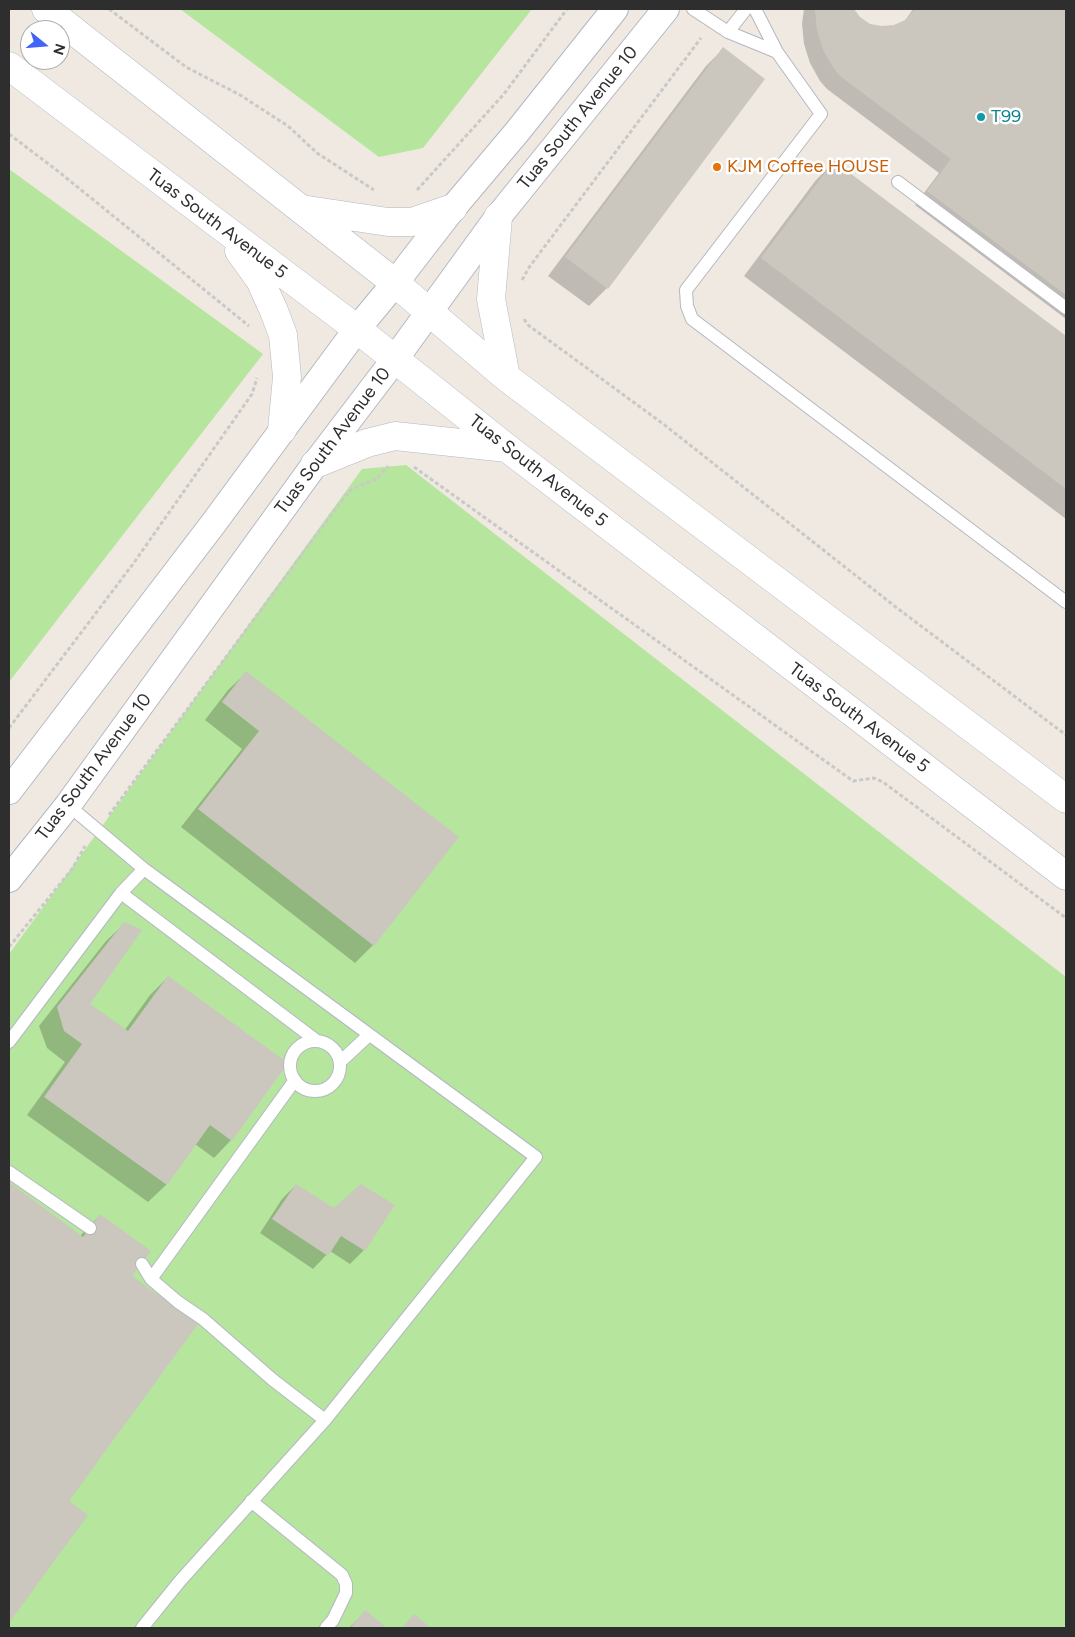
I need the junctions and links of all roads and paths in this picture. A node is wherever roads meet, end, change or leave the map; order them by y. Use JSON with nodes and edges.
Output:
{"nodes":[{"id":1,"x":46,"y":9,"type":"edge"},
{"id":2,"x":109,"y":9,"type":"edge"},
{"id":3,"x":567,"y":9,"type":"edge"},
{"id":4,"x":615,"y":9,"type":"edge"},
{"id":5,"x":666,"y":9,"type":"edge"},
{"id":6,"x":693,"y":9,"type":"edge"},
{"id":7,"x":746,"y":9,"type":"edge"},
{"id":8,"x":755,"y":9,"type":"edge"},
{"id":9,"x":713,"y":22,"type":"junction"},
{"id":10,"x":728,"y":32,"type":"junction"},
{"id":11,"x":777,"y":52,"type":"junction"},
{"id":12,"x":9,"y":66,"type":"edge"},
{"id":13,"x":9,"y":134,"type":"edge"},
{"id":14,"x":898,"y":182,"type":"dead end"},
{"id":15,"x":380,"y":193,"type":"dead end"},
{"id":16,"x":412,"y":194,"type":"dead end"},
{"id":17,"x":300,"y":208,"type":"junction"},
{"id":18,"x":453,"y":208,"type":"junction"},
{"id":19,"x":498,"y":217,"type":"junction"},
{"id":20,"x":222,"y":229,"type":"junction"},
{"id":21,"x":520,"y":282,"type":"dead end"},
{"id":22,"x":395,"y":283,"type":"junction"},
{"id":23,"x":1066,"y":308,"type":"edge"},
{"id":24,"x":429,"y":311,"type":"junction"},
{"id":25,"x":520,"y":314,"type":"dead end"},
{"id":26,"x":253,"y":329,"type":"dead end"},
{"id":27,"x":357,"y":329,"type":"junction"},
{"id":28,"x":395,"y":359,"type":"junction"},
{"id":29,"x":259,"y":372,"type":"dead end"},
{"id":30,"x":506,"y":377,"type":"junction"},
{"id":31,"x":282,"y":430,"type":"junction"},
{"id":32,"x":507,"y":448,"type":"junction"},
{"id":33,"x":392,"y":461,"type":"dead end"},
{"id":34,"x":315,"y":464,"type":"junction"},
{"id":35,"x":413,"y":466,"type":"dead end"},
{"id":36,"x":1066,"y":602,"type":"edge"},
{"id":37,"x":9,"y":728,"type":"edge"},
{"id":38,"x":1066,"y":736,"type":"edge"},
{"id":39,"x":9,"y":791,"type":"edge"},
{"id":40,"x":1066,"y":799,"type":"edge"},
{"id":41,"x":68,"y":805,"type":"junction"},
{"id":42,"x":98,"y":830,"type":"junction"},
{"id":43,"x":144,"y":869,"type":"junction"},
{"id":44,"x":1066,"y":876,"type":"edge"},
{"id":45,"x":9,"y":879,"type":"edge"},
{"id":46,"x":121,"y":893,"type":"junction"},
{"id":47,"x":1066,"y":918,"type":"edge"},
{"id":48,"x":9,"y":946,"type":"edge"},
{"id":49,"x":370,"y":1035,"type":"junction"},
{"id":50,"x":317,"y":1041,"type":"junction"},
{"id":51,"x":9,"y":1042,"type":"edge"},
{"id":52,"x":340,"y":1062,"type":"junction"},
{"id":53,"x":295,"y":1080,"type":"junction"},
{"id":54,"x":9,"y":1172,"type":"edge"},
{"id":55,"x":90,"y":1228,"type":"dead end"},
{"id":56,"x":142,"y":1264,"type":"dead end"},
{"id":57,"x":151,"y":1279,"type":"junction"},
{"id":58,"x":325,"y":1420,"type":"junction"},
{"id":59,"x":251,"y":1501,"type":"junction"},
{"id":60,"x":142,"y":1628,"type":"edge"},
{"id":61,"x":326,"y":1628,"type":"edge"}],
"edges":[{"from":1,"to":17,"type":"main road"},
{"from":2,"to":15,"type":"path"},
{"from":3,"to":16,"type":"path"},
{"from":4,"to":18,"type":"street"},
{"from":5,"to":19,"type":"street","name":"Tuas South Avenue 10"},
{"from":6,"to":9,"type":"lane"},
{"from":7,"to":10,"type":"lane"},
{"from":8,"to":11,"type":"lane"},
{"from":9,"to":10,"type":"lane"},
{"from":9,"to":21,"type":"path"},
{"from":10,"to":11,"type":"lane"},
{"from":11,"to":36,"type":"lane"},
{"from":12,"to":20,"type":"main road","name":"Tuas South Avenue 5"},
{"from":13,"to":26,"type":"path"},
{"from":14,"to":23,"type":"lane"},
{"from":17,"to":18,"type":"main road"},
{"from":17,"to":22,"type":"main road"},
{"from":18,"to":22,"type":"street"},
{"from":19,"to":24,"type":"street","name":"Tuas South Avenue 10"},
{"from":19,"to":30,"type":"main road"},
{"from":20,"to":27,"type":"main road","name":"Tuas South Avenue 5"},
{"from":20,"to":31,"type":"main road"},
{"from":22,"to":24,"type":"main road"},
{"from":22,"to":27,"type":"street"},
{"from":24,"to":28,"type":"street","name":"Tuas South Avenue 10"},
{"from":24,"to":30,"type":"main road"},
{"from":25,"to":38,"type":"path"},
{"from":27,"to":28,"type":"main road","name":"Tuas South Avenue 5"},
{"from":27,"to":31,"type":"street"},
{"from":28,"to":32,"type":"main road","name":"Tuas South Avenue 5"},
{"from":28,"to":34,"type":"street","name":"Tuas South Avenue 10"},
{"from":29,"to":37,"type":"path"},
{"from":30,"to":40,"type":"main road"},
{"from":31,"to":39,"type":"street"},
{"from":32,"to":34,"type":"main road"},
{"from":32,"to":44,"type":"main road","name":"Tuas South Avenue 5"},
{"from":33,"to":42,"type":"path"},
{"from":34,"to":41,"type":"street","name":"Tuas South Avenue 10"},
{"from":35,"to":47,"type":"path"},
{"from":41,"to":42,"type":"lane"},
{"from":41,"to":45,"type":"street","name":"Tuas South Avenue 10"},
{"from":42,"to":43,"type":"lane"},
{"from":42,"to":48,"type":"path"},
{"from":43,"to":46,"type":"lane"},
{"from":43,"to":49,"type":"lane"},
{"from":46,"to":50,"type":"lane"},
{"from":46,"to":51,"type":"lane"},
{"from":49,"to":52,"type":"lane"},
{"from":49,"to":58,"type":"lane"},
{"from":50,"to":52,"type":"lane"},
{"from":50,"to":53,"type":"lane"},
{"from":52,"to":53,"type":"lane"},
{"from":53,"to":57,"type":"lane"},
{"from":54,"to":55,"type":"lane"},
{"from":56,"to":57,"type":"lane"},
{"from":57,"to":58,"type":"lane"},
{"from":58,"to":59,"type":"lane"},
{"from":59,"to":60,"type":"lane"},
{"from":59,"to":61,"type":"lane"}]}
